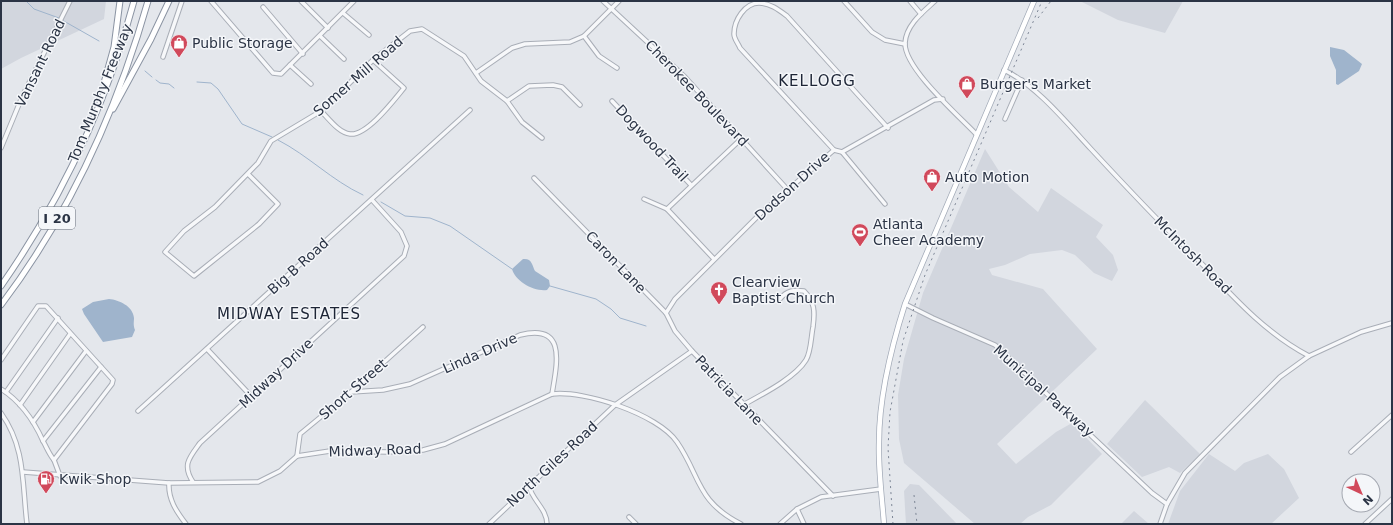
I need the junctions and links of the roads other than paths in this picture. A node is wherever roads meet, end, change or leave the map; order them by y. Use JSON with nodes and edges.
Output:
{"nodes":[{"id":1,"x":70,"y":1,"type":"edge"},
{"id":2,"x":120,"y":1,"type":"edge"},
{"id":3,"x":134,"y":1,"type":"edge"},
{"id":4,"x":148,"y":1,"type":"edge"},
{"id":5,"x":169,"y":1,"type":"edge"},
{"id":6,"x":182,"y":1,"type":"edge"},
{"id":7,"x":211,"y":1,"type":"edge"},
{"id":8,"x":301,"y":1,"type":"edge"},
{"id":9,"x":354,"y":1,"type":"edge"},
{"id":10,"x":603,"y":1,"type":"edge"},
{"id":11,"x":619,"y":1,"type":"edge"},
{"id":12,"x":844,"y":1,"type":"edge"},
{"id":13,"x":910,"y":1,"type":"edge"},
{"id":14,"x":935,"y":1,"type":"edge"},
{"id":15,"x":1034,"y":1,"type":"edge"},
{"id":16,"x":263,"y":7,"type":"dead end"},
{"id":17,"x":611,"y":9,"type":"junction"},
{"id":18,"x":343,"y":13,"type":"junction"},
{"id":19,"x":921,"y":14,"type":"junction"},
{"id":20,"x":328,"y":28,"type":"junction"},
{"id":21,"x":369,"y":34,"type":"dead end"},
{"id":22,"x":320,"y":36,"type":"junction"},
{"id":23,"x":584,"y":36,"type":"junction"},
{"id":24,"x":905,"y":44,"type":"junction"},
{"id":25,"x":303,"y":54,"type":"junction"},
{"id":26,"x":163,"y":56,"type":"dead end"},
{"id":27,"x":344,"y":59,"type":"dead end"},
{"id":28,"x":373,"y":60,"type":"junction"},
{"id":29,"x":290,"y":65,"type":"junction"},
{"id":30,"x":617,"y":68,"type":"dead end"},
{"id":31,"x":1004,"y":70,"type":"junction"},
{"id":32,"x":476,"y":73,"type":"junction"},
{"id":33,"x":1022,"y":80,"type":"junction"},
{"id":34,"x":311,"y":84,"type":"dead end"},
{"id":35,"x":943,"y":100,"type":"junction"},
{"id":36,"x":507,"y":101,"type":"junction"},
{"id":37,"x":612,"y":101,"type":"dead end"},
{"id":38,"x":580,"y":105,"type":"dead end"},
{"id":39,"x":470,"y":110,"type":"dead end"},
{"id":40,"x":321,"y":111,"type":"junction"},
{"id":41,"x":94,"y":116,"type":"junction"},
{"id":42,"x":1005,"y":120,"type":"dead end"},
{"id":43,"x":104,"y":126,"type":"junction"},
{"id":44,"x":888,"y":128,"type":"junction"},
{"id":45,"x":976,"y":134,"type":"junction"},
{"id":46,"x":542,"y":138,"type":"dead end"},
{"id":47,"x":741,"y":139,"type":"junction"},
{"id":48,"x":1,"y":148,"type":"edge"},
{"id":49,"x":834,"y":150,"type":"junction"},
{"id":50,"x":842,"y":152,"type":"junction"},
{"id":51,"x":248,"y":174,"type":"junction"},
{"id":52,"x":534,"y":178,"type":"dead end"},
{"id":53,"x":692,"y":185,"type":"junction"},
{"id":54,"x":787,"y":189,"type":"junction"},
{"id":55,"x":644,"y":199,"type":"dead end"},
{"id":56,"x":372,"y":200,"type":"junction"},
{"id":57,"x":885,"y":204,"type":"dead end"},
{"id":58,"x":667,"y":209,"type":"junction"},
{"id":59,"x":714,"y":260,"type":"junction"},
{"id":60,"x":1,"y":286,"type":"edge"},
{"id":61,"x":780,"y":299,"type":"dead end"},
{"id":62,"x":905,"y":304,"type":"junction"},
{"id":63,"x":1,"y":305,"type":"edge"},
{"id":64,"x":666,"y":313,"type":"junction"},
{"id":65,"x":58,"y":318,"type":"junction"},
{"id":66,"x":1391,"y":324,"type":"edge"},
{"id":67,"x":423,"y":327,"type":"dead end"},
{"id":68,"x":70,"y":334,"type":"junction"},
{"id":69,"x":207,"y":349,"type":"junction"},
{"id":70,"x":692,"y":350,"type":"junction"},
{"id":71,"x":86,"y":351,"type":"junction"},
{"id":72,"x":1309,"y":356,"type":"junction"},
{"id":73,"x":1,"y":360,"type":"edge"},
{"id":74,"x":101,"y":367,"type":"junction"},
{"id":75,"x":1,"y":389,"type":"edge"},
{"id":76,"x":6,"y":392,"type":"junction"},
{"id":77,"x":351,"y":392,"type":"junction"},
{"id":78,"x":552,"y":394,"type":"junction"},
{"id":79,"x":251,"y":396,"type":"junction"},
{"id":80,"x":20,"y":405,"type":"junction"},
{"id":81,"x":615,"y":405,"type":"junction"},
{"id":82,"x":743,"y":405,"type":"junction"},
{"id":83,"x":138,"y":411,"type":"dead end"},
{"id":84,"x":1,"y":413,"type":"edge"},
{"id":85,"x":1392,"y":415,"type":"edge"},
{"id":86,"x":33,"y":422,"type":"junction"},
{"id":87,"x":43,"y":441,"type":"junction"},
{"id":88,"x":1351,"y":452,"type":"dead end"},
{"id":89,"x":297,"y":456,"type":"junction"},
{"id":90,"x":54,"y":460,"type":"junction"},
{"id":91,"x":23,"y":472,"type":"junction"},
{"id":92,"x":60,"y":476,"type":"junction"},
{"id":93,"x":193,"y":482,"type":"junction"},
{"id":94,"x":169,"y":483,"type":"junction"},
{"id":95,"x":529,"y":486,"type":"junction"},
{"id":96,"x":881,"y":489,"type":"junction"},
{"id":97,"x":832,"y":496,"type":"junction"},
{"id":98,"x":1392,"y":499,"type":"edge"},
{"id":99,"x":1167,"y":504,"type":"junction"},
{"id":100,"x":797,"y":508,"type":"junction"},
{"id":101,"x":629,"y":517,"type":"dead end"},
{"id":102,"x":27,"y":524,"type":"edge"},
{"id":103,"x":186,"y":524,"type":"edge"},
{"id":104,"x":489,"y":524,"type":"edge"},
{"id":105,"x":547,"y":524,"type":"edge"},
{"id":106,"x":636,"y":524,"type":"edge"},
{"id":107,"x":741,"y":524,"type":"edge"},
{"id":108,"x":780,"y":524,"type":"edge"},
{"id":109,"x":804,"y":524,"type":"edge"},
{"id":110,"x":884,"y":524,"type":"edge"},
{"id":111,"x":1160,"y":524,"type":"edge"},
{"id":112,"x":1365,"y":524,"type":"edge"}],
"edges":[{"from":1,"to":48,"type":"street","name":"Vansant Road"},
{"from":2,"to":41,"type":"highway"},
{"from":3,"to":41,"type":"highway","name":"Tom Murphy Freeway","number":"I 20"},
{"from":4,"to":43,"type":"highway","name":"Tom Murphy Freeway","number":"I 20"},
{"from":5,"to":43,"type":"highway"},
{"from":6,"to":26,"type":"street"},
{"from":7,"to":29,"type":"street"},
{"from":8,"to":20,"type":"street"},
{"from":9,"to":18,"type":"street"},
{"from":10,"to":17,"type":"street","name":"Cherokee Boulevard"},
{"from":11,"to":17,"type":"street"},
{"from":12,"to":24,"type":"street"},
{"from":13,"to":19,"type":"street"},
{"from":14,"to":19,"type":"street"},
{"from":15,"to":31,"type":"main road"},
{"from":16,"to":25,"type":"street"},
{"from":17,"to":23,"type":"street"},
{"from":17,"to":47,"type":"street","name":"Cherokee Boulevard"},
{"from":18,"to":20,"type":"street"},
{"from":18,"to":21,"type":"street"},
{"from":19,"to":24,"type":"street"},
{"from":20,"to":22,"type":"street"},
{"from":22,"to":25,"type":"street"},
{"from":22,"to":27,"type":"street"},
{"from":23,"to":30,"type":"street"},
{"from":23,"to":32,"type":"street"},
{"from":24,"to":35,"type":"street"},
{"from":25,"to":29,"type":"street"},
{"from":28,"to":32,"type":"street","name":"Somer Mill Road"},
{"from":28,"to":40,"type":"street","name":"Somer Mill Road"},
{"from":28,"to":40,"type":"street"},
{"from":29,"to":34,"type":"street"},
{"from":31,"to":33,"type":"street","name":"McIntosh Road"},
{"from":31,"to":45,"type":"main road"},
{"from":32,"to":36,"type":"street","name":"Somer Mill Road"},
{"from":33,"to":42,"type":"street"},
{"from":33,"to":72,"type":"street","name":"McIntosh Road"},
{"from":35,"to":44,"type":"street","name":"Dodson Drive"},
{"from":35,"to":45,"type":"street"},
{"from":36,"to":38,"type":"street"},
{"from":36,"to":46,"type":"street","name":"Somer Mill Road"},
{"from":37,"to":53,"type":"street","name":"Dogwood Trail"},
{"from":39,"to":56,"type":"street","name":"Big B Road"},
{"from":40,"to":51,"type":"street","name":"Somer Mill Road"},
{"from":41,"to":60,"type":"highway","name":"Tom Murphy Freeway","number":"I 20"},
{"from":43,"to":63,"type":"highway","name":"Tom Murphy Freeway","number":"I 20"},
{"from":44,"to":49,"type":"street"},
{"from":44,"to":50,"type":"street","name":"Dodson Drive"},
{"from":45,"to":62,"type":"main road"},
{"from":47,"to":53,"type":"street"},
{"from":47,"to":54,"type":"street","name":"Cherokee Boulevard"},
{"from":49,"to":50,"type":"street","name":"Dodson Drive"},
{"from":49,"to":54,"type":"street","name":"Dodson Drive"},
{"from":50,"to":57,"type":"street"},
{"from":51,"to":51,"type":"street","name":"Somer Mill Road"},
{"from":52,"to":64,"type":"street","name":"Caron Lane"},
{"from":53,"to":58,"type":"street"},
{"from":54,"to":59,"type":"street","name":"Dodson Drive"},
{"from":55,"to":58,"type":"street"},
{"from":56,"to":69,"type":"street","name":"Big B Road"},
{"from":56,"to":79,"type":"street","name":"Midway Drive"},
{"from":58,"to":59,"type":"street"},
{"from":59,"to":64,"type":"street","name":"Dodson Drive"},
{"from":61,"to":82,"type":"street"},
{"from":62,"to":96,"type":"main road"},
{"from":62,"to":99,"type":"street","name":"Municipal Parkway"},
{"from":64,"to":70,"type":"street","name":"Caron Lane"},
{"from":65,"to":68,"type":"street"},
{"from":65,"to":73,"type":"street"},
{"from":65,"to":76,"type":"street"},
{"from":66,"to":72,"type":"street"},
{"from":67,"to":77,"type":"street","name":"Short Street"},
{"from":68,"to":71,"type":"street"},
{"from":68,"to":80,"type":"street"},
{"from":69,"to":79,"type":"street"},
{"from":69,"to":83,"type":"street","name":"Big B Road"},
{"from":70,"to":81,"type":"street","name":"Patricia Lane"},
{"from":70,"to":82,"type":"street","name":"Patricia Lane"},
{"from":71,"to":74,"type":"street"},
{"from":71,"to":86,"type":"street"},
{"from":72,"to":99,"type":"street"},
{"from":74,"to":87,"type":"street"},
{"from":74,"to":90,"type":"street"},
{"from":75,"to":76,"type":"street"},
{"from":76,"to":80,"type":"street"},
{"from":77,"to":78,"type":"street","name":"Linda Drive"},
{"from":77,"to":89,"type":"street","name":"Short Street"},
{"from":78,"to":81,"type":"street","name":"Midway Road"},
{"from":78,"to":89,"type":"street","name":"Midway Road"},
{"from":79,"to":93,"type":"street","name":"Midway Drive"},
{"from":80,"to":86,"type":"street"},
{"from":81,"to":95,"type":"street","name":"North Giles Road"},
{"from":81,"to":107,"type":"street","name":"Midway Road"},
{"from":82,"to":97,"type":"street","name":"Patricia Lane"},
{"from":84,"to":91,"type":"street"},
{"from":85,"to":88,"type":"street"},
{"from":86,"to":87,"type":"street"},
{"from":87,"to":90,"type":"street"},
{"from":89,"to":93,"type":"street"},
{"from":90,"to":92,"type":"street"},
{"from":91,"to":92,"type":"street"},
{"from":91,"to":102,"type":"street"},
{"from":92,"to":94,"type":"street"},
{"from":93,"to":94,"type":"street"},
{"from":94,"to":103,"type":"street"},
{"from":95,"to":104,"type":"street","name":"North Giles Road"},
{"from":95,"to":105,"type":"street"},
{"from":96,"to":97,"type":"street"},
{"from":96,"to":110,"type":"main road"},
{"from":97,"to":100,"type":"street"},
{"from":98,"to":112,"type":"street"},
{"from":99,"to":111,"type":"street"},
{"from":100,"to":108,"type":"street"},
{"from":100,"to":109,"type":"street"},
{"from":101,"to":106,"type":"street"}]}
